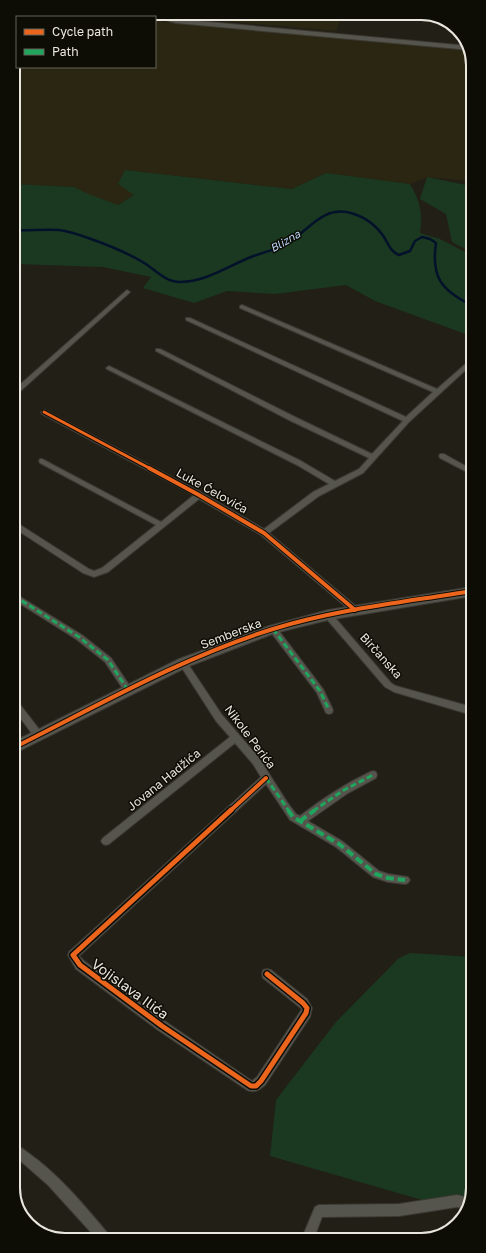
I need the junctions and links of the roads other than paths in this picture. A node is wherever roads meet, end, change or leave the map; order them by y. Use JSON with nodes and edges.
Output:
{"nodes":[{"id":1,"x":170,"y":20,"type":"edge"},
{"id":2,"x":462,"y":47,"type":"edge"},
{"id":3,"x":127,"y":292,"type":"dead end"},
{"id":4,"x":242,"y":307,"type":"dead end"},
{"id":5,"x":188,"y":319,"type":"dead end"},
{"id":6,"x":158,"y":350,"type":"dead end"},
{"id":7,"x":109,"y":368,"type":"dead end"},
{"id":8,"x":466,"y":368,"type":"edge"},
{"id":9,"x":20,"y":388,"type":"edge"},
{"id":10,"x":438,"y":392,"type":"junction"},
{"id":11,"x":44,"y":412,"type":"dead end"},
{"id":12,"x":407,"y":420,"type":"junction"},
{"id":13,"x":442,"y":456,"type":"dead end"},
{"id":14,"x":374,"y":458,"type":"junction"},
{"id":15,"x":42,"y":461,"type":"dead end"},
{"id":16,"x":466,"y":469,"type":"edge"},
{"id":17,"x":335,"y":484,"type":"junction"},
{"id":18,"x":199,"y":495,"type":"junction"},
{"id":19,"x":161,"y":525,"type":"junction"},
{"id":20,"x":20,"y":528,"type":"edge"},
{"id":21,"x":264,"y":533,"type":"junction"},
{"id":22,"x":466,"y":592,"type":"edge"},
{"id":23,"x":20,"y":600,"type":"edge"},
{"id":24,"x":355,"y":610,"type":"junction"},
{"id":25,"x":328,"y":615,"type":"junction"},
{"id":26,"x":273,"y":628,"type":"junction"},
{"id":27,"x":183,"y":663,"type":"junction"},
{"id":28,"x":128,"y":690,"type":"junction"},
{"id":29,"x":466,"y":709,"type":"edge"},
{"id":30,"x":329,"y":710,"type":"dead end"},
{"id":31,"x":20,"y":712,"type":"edge"},
{"id":32,"x":39,"y":736,"type":"junction"},
{"id":33,"x":236,"y":738,"type":"junction"},
{"id":34,"x":20,"y":745,"type":"edge"},
{"id":35,"x":373,"y":775,"type":"dead end"},
{"id":36,"x":266,"y":778,"type":"junction"},
{"id":37,"x":300,"y":821,"type":"junction"},
{"id":38,"x":106,"y":841,"type":"dead end"},
{"id":39,"x":405,"y":880,"type":"dead end"},
{"id":40,"x":267,"y":974,"type":"dead end"},
{"id":41,"x":20,"y":1154,"type":"edge"},
{"id":42,"x":464,"y":1202,"type":"edge"},
{"id":43,"x":100,"y":1233,"type":"edge"},
{"id":44,"x":310,"y":1233,"type":"edge"}],
"edges":[{"from":1,"to":2,"type":"street"},
{"from":3,"to":9,"type":"street"},
{"from":4,"to":10,"type":"street"},
{"from":5,"to":12,"type":"street"},
{"from":6,"to":14,"type":"street"},
{"from":7,"to":17,"type":"street"},
{"from":8,"to":10,"type":"street"},
{"from":10,"to":12,"type":"street"},
{"from":11,"to":18,"type":"street","name":"Luke Ćelovića"},
{"from":12,"to":14,"type":"street"},
{"from":13,"to":16,"type":"street"},
{"from":14,"to":17,"type":"street"},
{"from":15,"to":19,"type":"street"},
{"from":17,"to":21,"type":"street"},
{"from":18,"to":19,"type":"street","name":"Luke Ćelovića"},
{"from":18,"to":21,"type":"street","name":"Luke Ćelovića"},
{"from":19,"to":20,"type":"street","name":"Luke Ćelovića"},
{"from":21,"to":24,"type":"street","name":"Luke Ćelovića"},
{"from":22,"to":24,"type":"street","name":"Semberska"},
{"from":23,"to":28,"type":"street"},
{"from":24,"to":25,"type":"street","name":"Semberska"},
{"from":25,"to":26,"type":"street","name":"Semberska"},
{"from":25,"to":29,"type":"street","name":"Birčanska"},
{"from":26,"to":27,"type":"street","name":"Semberska"},
{"from":26,"to":30,"type":"street","name":"Semberska"},
{"from":27,"to":28,"type":"street","name":"Semberska"},
{"from":27,"to":33,"type":"street","name":"Nikole Perića"},
{"from":28,"to":32,"type":"street","name":"Semberska"},
{"from":31,"to":32,"type":"street"},
{"from":32,"to":34,"type":"street","name":"Semberska"},
{"from":33,"to":36,"type":"street","name":"Nikole Perića"},
{"from":33,"to":38,"type":"street","name":"Jovana Hadžića"},
{"from":35,"to":37,"type":"street"},
{"from":36,"to":37,"type":"street","name":"Nikole Perića"},
{"from":36,"to":40,"type":"street","name":"Vojislava Ilića"},
{"from":37,"to":39,"type":"street","name":"Nikole Perića"},
{"from":41,"to":43,"type":"street"},
{"from":42,"to":44,"type":"street"}]}
